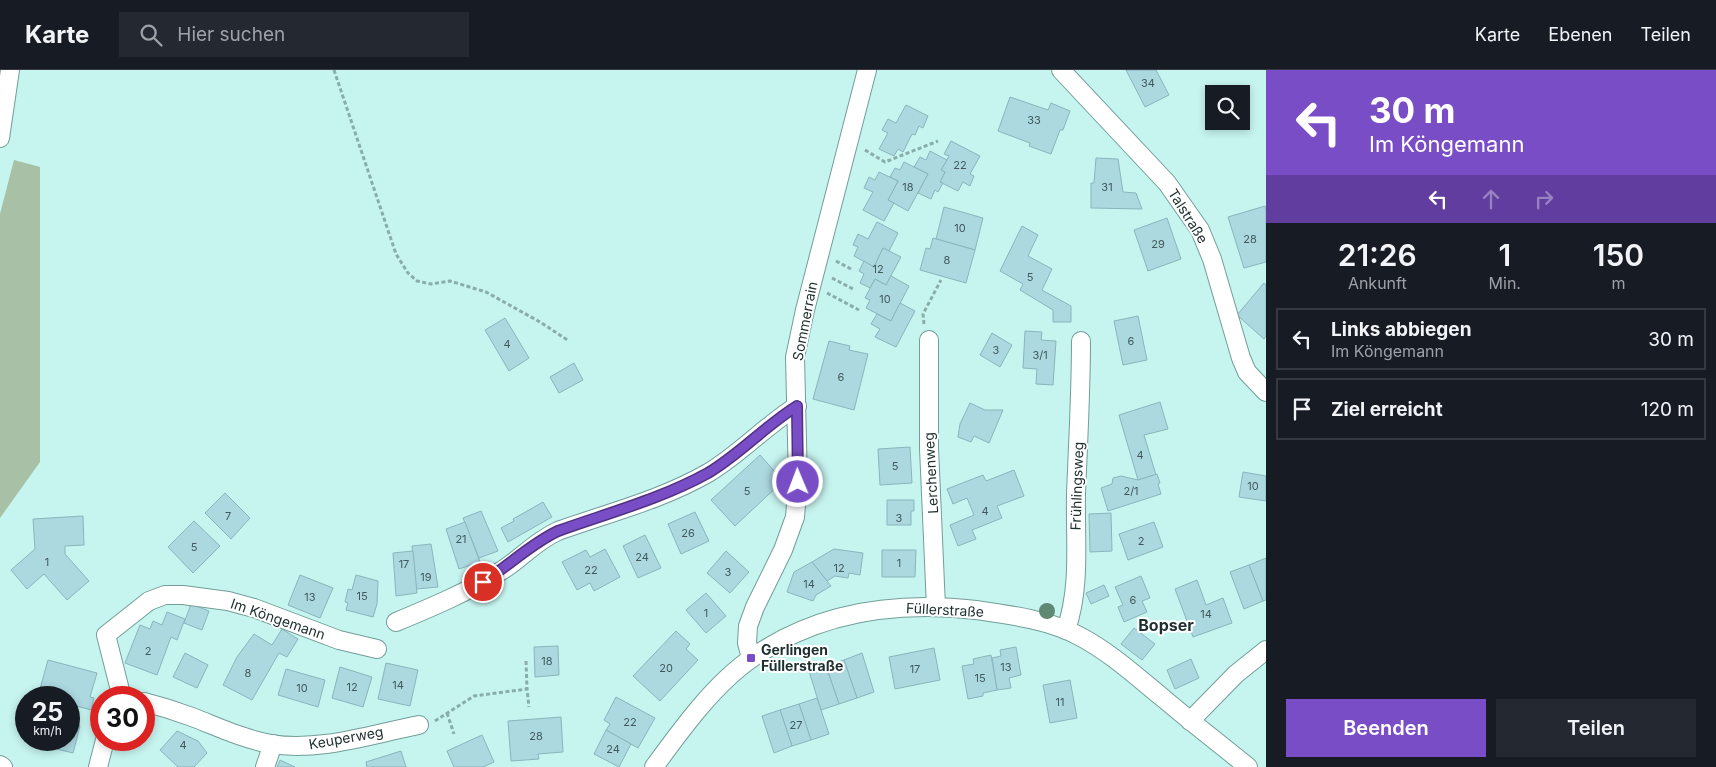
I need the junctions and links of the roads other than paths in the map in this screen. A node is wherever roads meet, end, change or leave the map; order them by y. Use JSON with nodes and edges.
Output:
{"nodes":[{"id":1,"x":10,"y":70,"type":"edge"},
{"id":2,"x":868,"y":70,"type":"edge"},
{"id":3,"x":1061,"y":70,"type":"edge"},
{"id":4,"x":0,"y":138,"type":"edge"},
{"id":5,"x":929,"y":340,"type":"dead end"},
{"id":6,"x":1080,"y":341,"type":"dead end"},
{"id":7,"x":1266,"y":392,"type":"edge"},
{"id":8,"x":797,"y":406,"type":"junction"},
{"id":9,"x":936,"y":607,"type":"junction"},
{"id":10,"x":396,"y":622,"type":"dead end"},
{"id":11,"x":1066,"y":630,"type":"junction"},
{"id":12,"x":377,"y":649,"type":"dead end"},
{"id":13,"x":1266,"y":650,"type":"edge"},
{"id":14,"x":751,"y":658,"type":"junction"},
{"id":15,"x":119,"y":686,"type":"edge"},
{"id":16,"x":155,"y":705,"type":"edge"},
{"id":17,"x":1190,"y":722,"type":"junction"},
{"id":18,"x":419,"y":725,"type":"dead end"},
{"id":19,"x":273,"y":744,"type":"junction"},
{"id":20,"x":102,"y":751,"type":"edge"},
{"id":21,"x":0,"y":765,"type":"edge"},
{"id":22,"x":3,"y":767,"type":"edge"},
{"id":23,"x":98,"y":767,"type":"edge"},
{"id":24,"x":265,"y":767,"type":"edge"},
{"id":25,"x":654,"y":767,"type":"edge"},
{"id":26,"x":1248,"y":767,"type":"edge"}],
"edges":[{"from":1,"to":4,"type":"street"},
{"from":2,"to":8,"type":"street","name":"Sommerrain"},
{"from":3,"to":7,"type":"street","name":"Talstraße"},
{"from":5,"to":9,"type":"street","name":"Lerchenweg"},
{"from":6,"to":11,"type":"street","name":"Frühlingsweg"},
{"from":8,"to":10,"type":"street"},
{"from":8,"to":14,"type":"street","name":"Sommerrain"},
{"from":9,"to":11,"type":"street","name":"Füllerstraße"},
{"from":9,"to":14,"type":"street","name":"Füllerstraße"},
{"from":11,"to":17,"type":"street","name":"Füllerstraße"},
{"from":12,"to":15,"type":"street","name":"Im Köngemann"},
{"from":13,"to":17,"type":"street"},
{"from":14,"to":25,"type":"street","name":"Füllerstraße"},
{"from":16,"to":19,"type":"street","name":"Keuperweg"},
{"from":17,"to":26,"type":"street","name":"Füllerstraße"},
{"from":18,"to":19,"type":"street","name":"Keuperweg"},
{"from":19,"to":24,"type":"street"},
{"from":20,"to":23,"type":"street"},
{"from":21,"to":22,"type":"street"}]}
